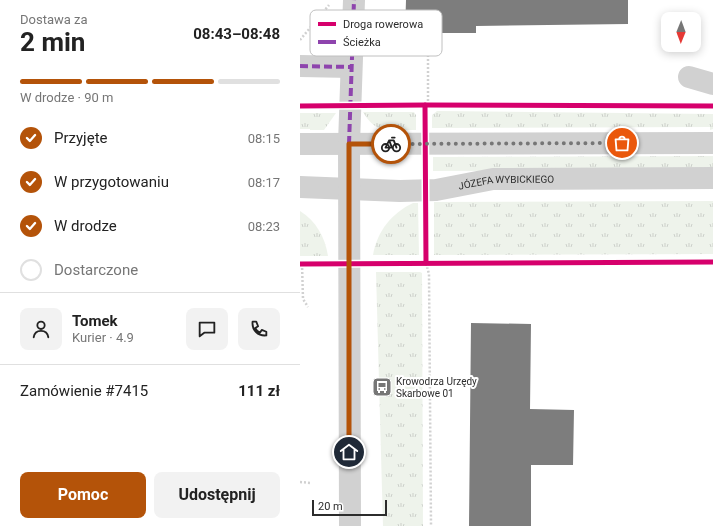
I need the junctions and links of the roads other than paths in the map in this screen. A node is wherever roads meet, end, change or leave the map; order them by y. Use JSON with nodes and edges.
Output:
{"nodes":[{"id":1,"x":354,"y":0,"type":"edge"},
{"id":2,"x":354,"y":10,"type":"edge"},
{"id":3,"x":351,"y":56,"type":"edge"},
{"id":4,"x":300,"y":66,"type":"edge"},
{"id":5,"x":351,"y":67,"type":"junction"},
{"id":6,"x":689,"y":77,"type":"dead end"},
{"id":7,"x":713,"y":84,"type":"edge"},
{"id":8,"x":713,"y":143,"type":"edge"},
{"id":9,"x":300,"y":144,"type":"edge"},
{"id":10,"x":349,"y":144,"type":"junction"},
{"id":11,"x":713,"y":178,"type":"edge"},
{"id":12,"x":300,"y":187,"type":"edge"},
{"id":13,"x":349,"y":188,"type":"junction"},
{"id":14,"x":350,"y":526,"type":"edge"}],
"edges":[{"from":1,"to":2,"type":"street"},
{"from":3,"to":5,"type":"street"},
{"from":4,"to":5,"type":"street"},
{"from":5,"to":10,"type":"street"},
{"from":6,"to":7,"type":"street"},
{"from":8,"to":10,"type":"street"},
{"from":9,"to":10,"type":"street"},
{"from":10,"to":13,"type":"street"},
{"from":11,"to":13,"type":"street","name":"JÓZEFA WYBICKIEGO"},
{"from":12,"to":13,"type":"street","name":"JÓZEFA WYBICKIEGO"},
{"from":13,"to":14,"type":"street"}]}
